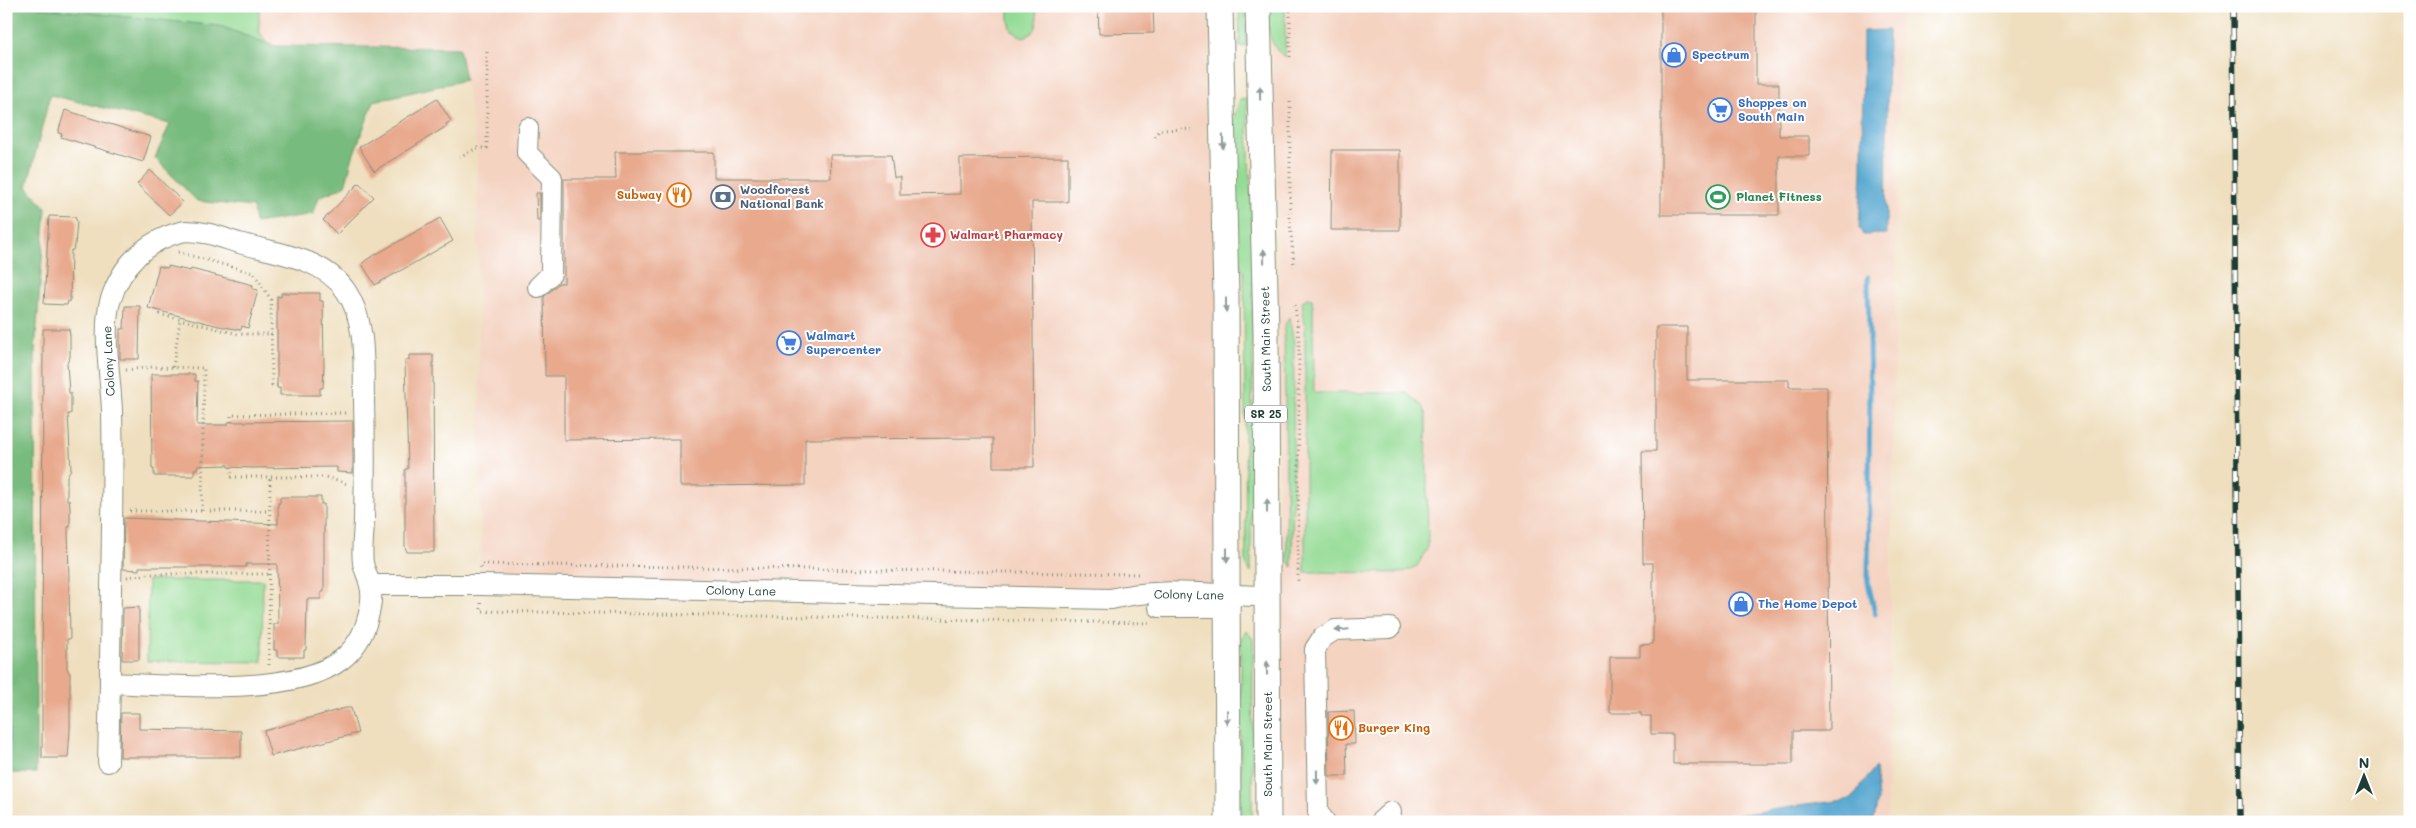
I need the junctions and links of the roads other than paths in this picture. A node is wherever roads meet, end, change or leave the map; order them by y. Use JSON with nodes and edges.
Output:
{"nodes":[{"id":1,"x":1220,"y":6,"type":"edge"},
{"id":2,"x":1258,"y":6,"type":"edge"},
{"id":3,"x":528,"y":128,"type":"dead end"},
{"id":4,"x":538,"y":287,"type":"dead end"},
{"id":5,"x":370,"y":585,"type":"junction"},
{"id":6,"x":1267,"y":596,"type":"junction"},
{"id":7,"x":1227,"y":601,"type":"junction"},
{"id":8,"x":1390,"y":628,"type":"dead end"},
{"id":9,"x":110,"y":684,"type":"junction"},
{"id":10,"x":108,"y":762,"type":"dead end"},
{"id":11,"x":1228,"y":822,"type":"edge"},
{"id":12,"x":1268,"y":822,"type":"edge"},
{"id":13,"x":1325,"y":822,"type":"edge"}],
"edges":[{"from":1,"to":7,"type":"main road","number":"SR 25","one_way":true},
{"from":6,"to":2,"type":"main road","name":"South Main Street","number":"SR 25","one_way":true},
{"from":3,"to":4,"type":"street"},
{"from":5,"to":7,"type":"street","name":"Colony Lane"},
{"from":5,"to":9,"type":"street","name":"Colony Lane"},
{"from":5,"to":9,"type":"street","name":"Colony Lane"},
{"from":6,"to":7,"type":"street","name":"Colony Lane"},
{"from":12,"to":6,"type":"main road","name":"South Main Street","number":"SR 25","one_way":true},
{"from":7,"to":11,"type":"main road","number":"SR 25","one_way":true},
{"from":8,"to":13,"type":"street","one_way":true},
{"from":9,"to":10,"type":"street"}]}
